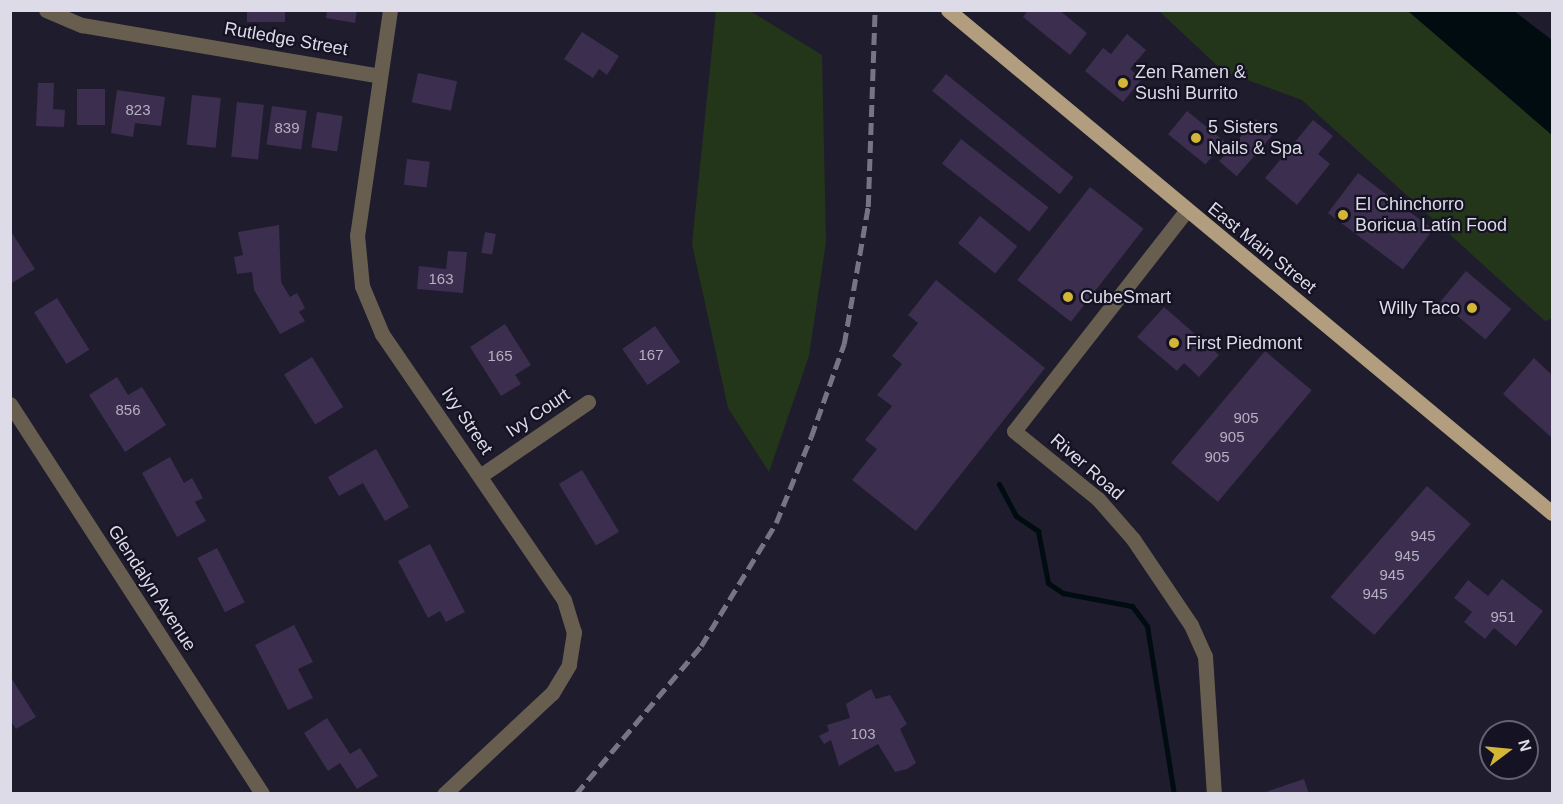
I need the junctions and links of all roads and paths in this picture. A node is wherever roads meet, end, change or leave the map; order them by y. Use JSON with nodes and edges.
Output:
{"nodes":[{"id":1,"x":46,"y":10,"type":"edge"},
{"id":2,"x":390,"y":10,"type":"edge"},
{"id":3,"x":948,"y":10,"type":"edge"},
{"id":4,"x":380,"y":76,"type":"junction"},
{"id":5,"x":1186,"y":211,"type":"junction"},
{"id":6,"x":588,"y":402,"type":"dead end"},
{"id":7,"x":10,"y":404,"type":"edge"},
{"id":8,"x":480,"y":476,"type":"junction"},
{"id":9,"x":1552,"y":513,"type":"edge"},
{"id":10,"x":262,"y":794,"type":"edge"},
{"id":11,"x":444,"y":794,"type":"edge"},
{"id":12,"x":1214,"y":794,"type":"edge"}],
"edges":[{"from":1,"to":4,"type":"street","name":"Rutledge Street"},
{"from":2,"to":4,"type":"street","name":"Ivy Street"},
{"from":3,"to":5,"type":"main road","name":"East Main Street"},
{"from":4,"to":8,"type":"street","name":"Ivy Street"},
{"from":5,"to":9,"type":"main road","name":"East Main Street"},
{"from":5,"to":12,"type":"street","name":"River Road"},
{"from":6,"to":8,"type":"street","name":"Ivy Court"},
{"from":7,"to":10,"type":"street","name":"Glendalyn Avenue"},
{"from":8,"to":11,"type":"street","name":"Ivy Street"}]}
